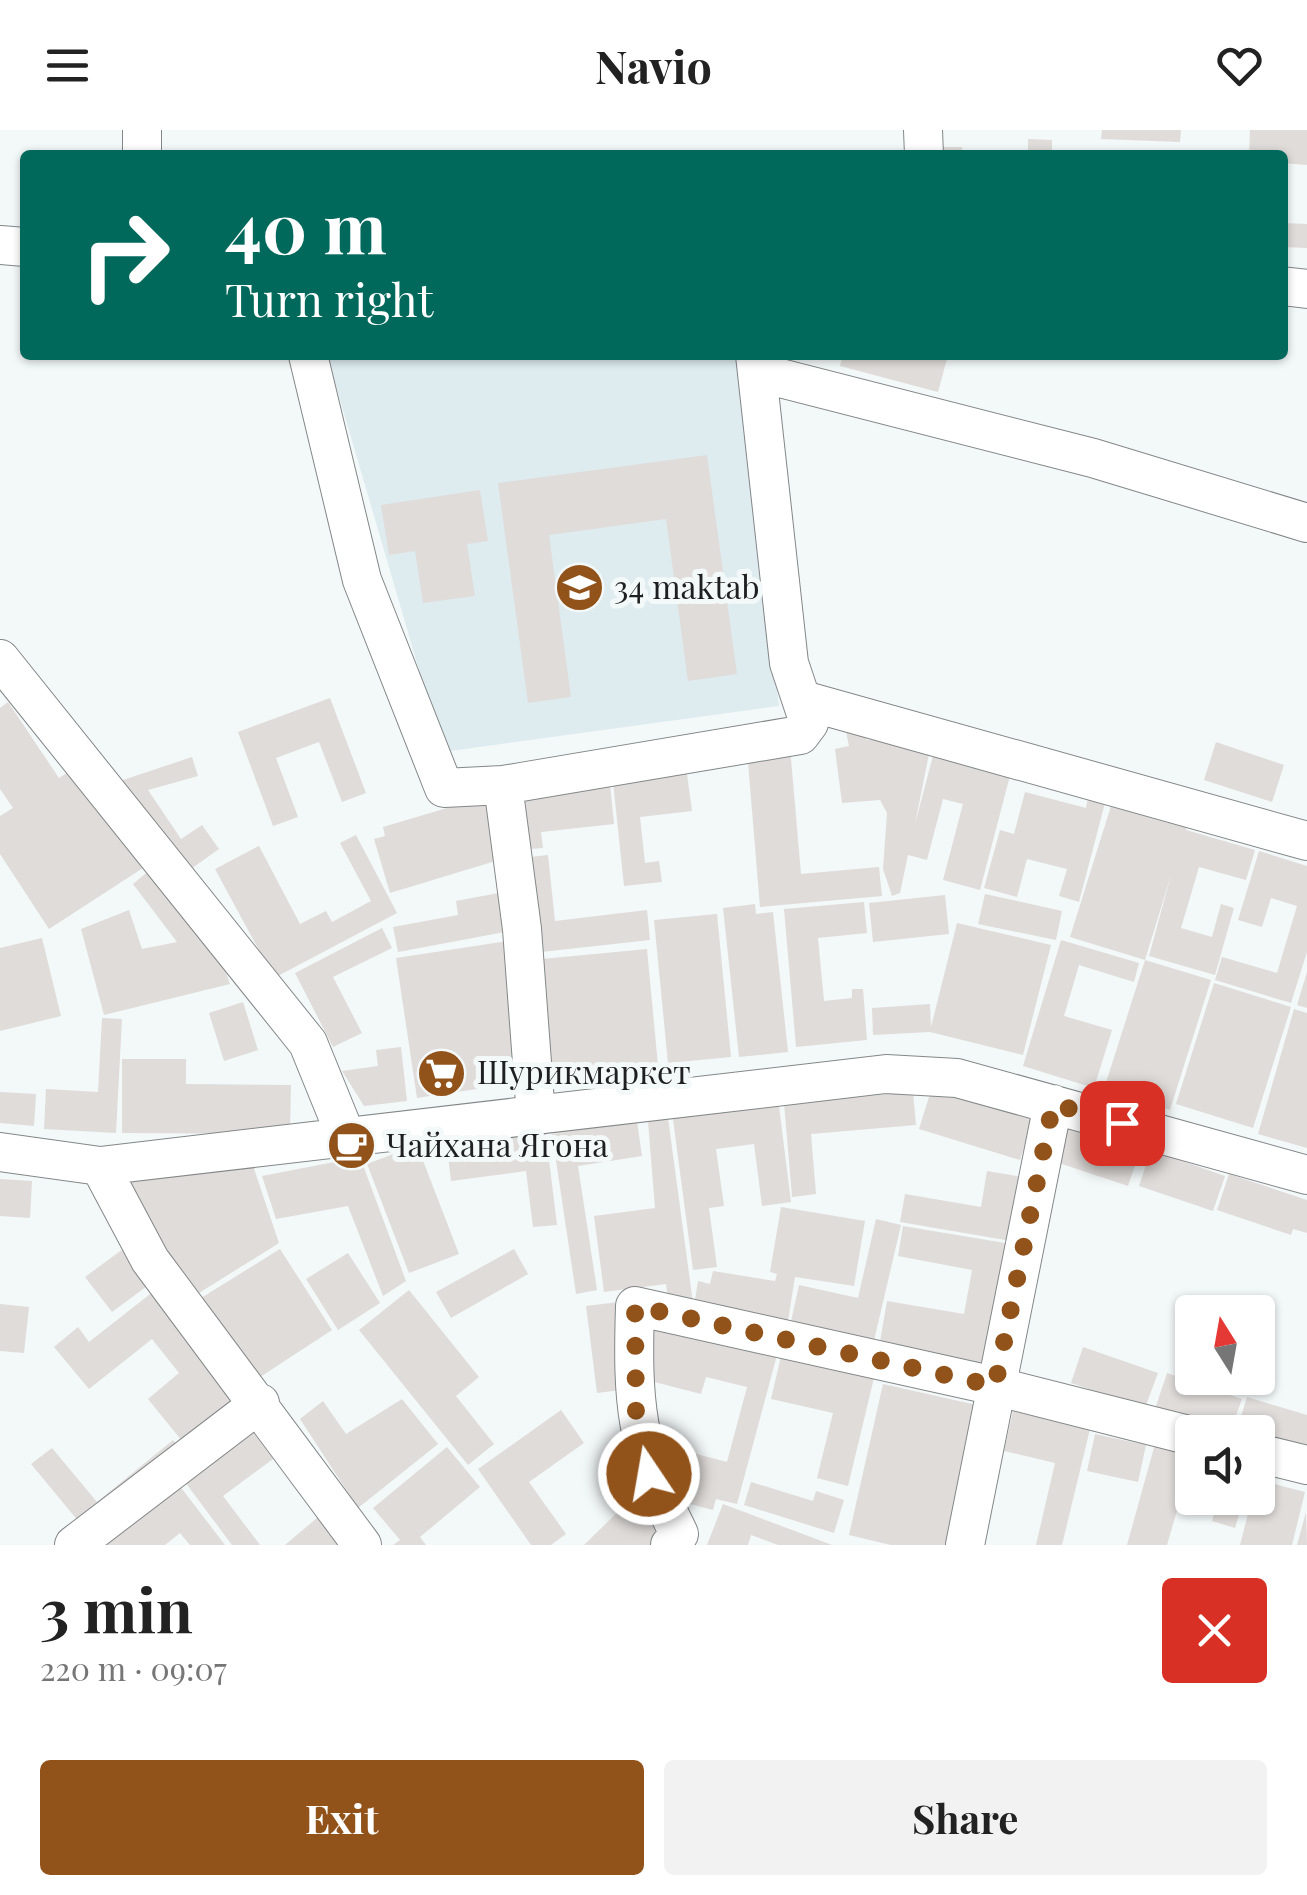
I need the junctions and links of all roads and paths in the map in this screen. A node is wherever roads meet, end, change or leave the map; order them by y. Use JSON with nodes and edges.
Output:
{"nodes":[{"id":1,"x":309,"y":360,"type":"edge"},
{"id":2,"x":756,"y":364,"type":"edge"},
{"id":3,"x":1307,"y":523,"type":"edge"},
{"id":4,"x":0,"y":660,"type":"edge"},
{"id":5,"x":803,"y":700,"type":"junction"},
{"id":6,"x":502,"y":785,"type":"junction"},
{"id":7,"x":1307,"y":841,"type":"edge"},
{"id":8,"x":1053,"y":1104,"type":"junction"},
{"id":9,"x":536,"y":1116,"type":"junction"},
{"id":10,"x":348,"y":1139,"type":"junction"},
{"id":11,"x":0,"y":1152,"type":"edge"},
{"id":12,"x":100,"y":1166,"type":"junction"},
{"id":13,"x":1307,"y":1175,"type":"edge"},
{"id":14,"x":995,"y":1386,"type":"junction"},
{"id":15,"x":260,"y":1403,"type":"junction"},
{"id":16,"x":1175,"y":1432,"type":"edge"},
{"id":17,"x":1275,"y":1457,"type":"edge"},
{"id":18,"x":1307,"y":1465,"type":"edge"},
{"id":19,"x":74,"y":1545,"type":"edge"},
{"id":20,"x":362,"y":1545,"type":"edge"},
{"id":21,"x":670,"y":1545,"type":"edge"},
{"id":22,"x":966,"y":1545,"type":"edge"}],
"edges":[{"from":1,"to":6,"type":"street"},
{"from":2,"to":3,"type":"street"},
{"from":2,"to":5,"type":"street"},
{"from":4,"to":10,"type":"street"},
{"from":5,"to":6,"type":"street"},
{"from":5,"to":7,"type":"street"},
{"from":6,"to":9,"type":"street"},
{"from":8,"to":9,"type":"street"},
{"from":8,"to":13,"type":"street"},
{"from":8,"to":14,"type":"street"},
{"from":9,"to":10,"type":"street"},
{"from":10,"to":12,"type":"street"},
{"from":11,"to":12,"type":"street"},
{"from":12,"to":15,"type":"street"},
{"from":14,"to":16,"type":"street"},
{"from":14,"to":21,"type":"street"},
{"from":14,"to":22,"type":"street"},
{"from":15,"to":19,"type":"street"},
{"from":15,"to":20,"type":"street"},
{"from":17,"to":18,"type":"street"}]}
